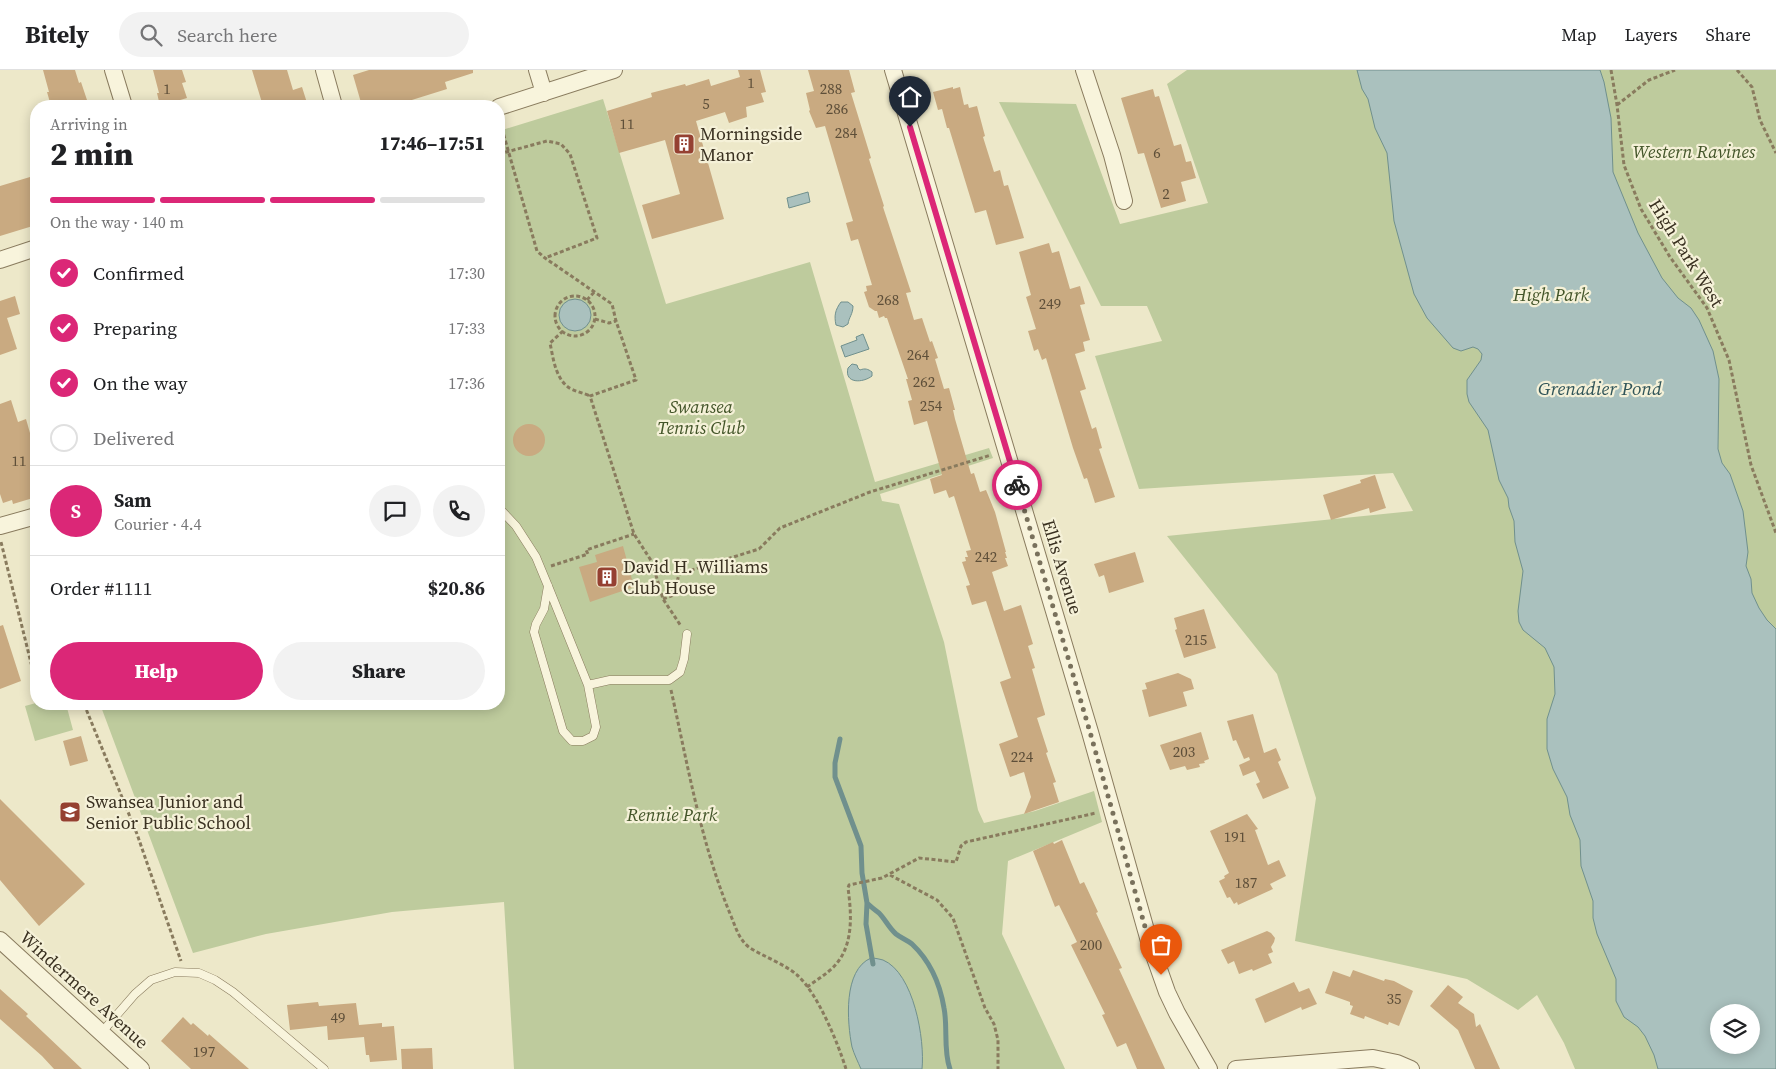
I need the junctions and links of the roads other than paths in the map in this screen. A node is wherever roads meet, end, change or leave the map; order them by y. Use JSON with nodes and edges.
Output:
{"nodes":[{"id":1,"x":113,"y":70,"type":"edge"},
{"id":2,"x":324,"y":70,"type":"edge"},
{"id":3,"x":538,"y":70,"type":"edge"},
{"id":4,"x":614,"y":70,"type":"edge"},
{"id":5,"x":893,"y":70,"type":"edge"},
{"id":6,"x":1084,"y":70,"type":"edge"},
{"id":7,"x":544,"y":93,"type":"junction"},
{"id":8,"x":122,"y":100,"type":"edge"},
{"id":9,"x":332,"y":100,"type":"edge"},
{"id":10,"x":505,"y":110,"type":"edge"},
{"id":11,"x":1124,"y":201,"type":"dead end"},
{"id":12,"x":30,"y":250,"type":"edge"},
{"id":13,"x":0,"y":260,"type":"edge"},
{"id":14,"x":505,"y":514,"type":"edge"},
{"id":15,"x":30,"y":518,"type":"edge"},
{"id":16,"x":0,"y":526,"type":"edge"},
{"id":17,"x":548,"y":586,"type":"junction"},
{"id":18,"x":687,"y":634,"type":"road end"},
{"id":19,"x":588,"y":685,"type":"junction"},
{"id":20,"x":0,"y":940,"type":"edge"},
{"id":21,"x":102,"y":1032,"type":"junction"},
{"id":22,"x":141,"y":1069,"type":"edge"},
{"id":23,"x":324,"y":1069,"type":"edge"},
{"id":24,"x":1209,"y":1069,"type":"edge"},
{"id":25,"x":1236,"y":1069,"type":"edge"},
{"id":26,"x":1412,"y":1069,"type":"edge"}],
"edges":[{"from":1,"to":8,"type":"street"},
{"from":2,"to":9,"type":"street"},
{"from":3,"to":7,"type":"street"},
{"from":4,"to":7,"type":"street"},
{"from":5,"to":24,"type":"street","name":"Ellis Avenue"},
{"from":6,"to":11,"type":"street"},
{"from":7,"to":10,"type":"street"},
{"from":12,"to":13,"type":"street"},
{"from":14,"to":17,"type":"lane"},
{"from":15,"to":16,"type":"street"},
{"from":17,"to":19,"type":"lane"},
{"from":17,"to":19,"type":"lane"},
{"from":18,"to":19,"type":"lane"},
{"from":20,"to":21,"type":"street","name":"Windermere Avenue"},
{"from":21,"to":22,"type":"street","name":"Windermere Avenue"},
{"from":21,"to":23,"type":"lane"},
{"from":25,"to":26,"type":"street"}]}
